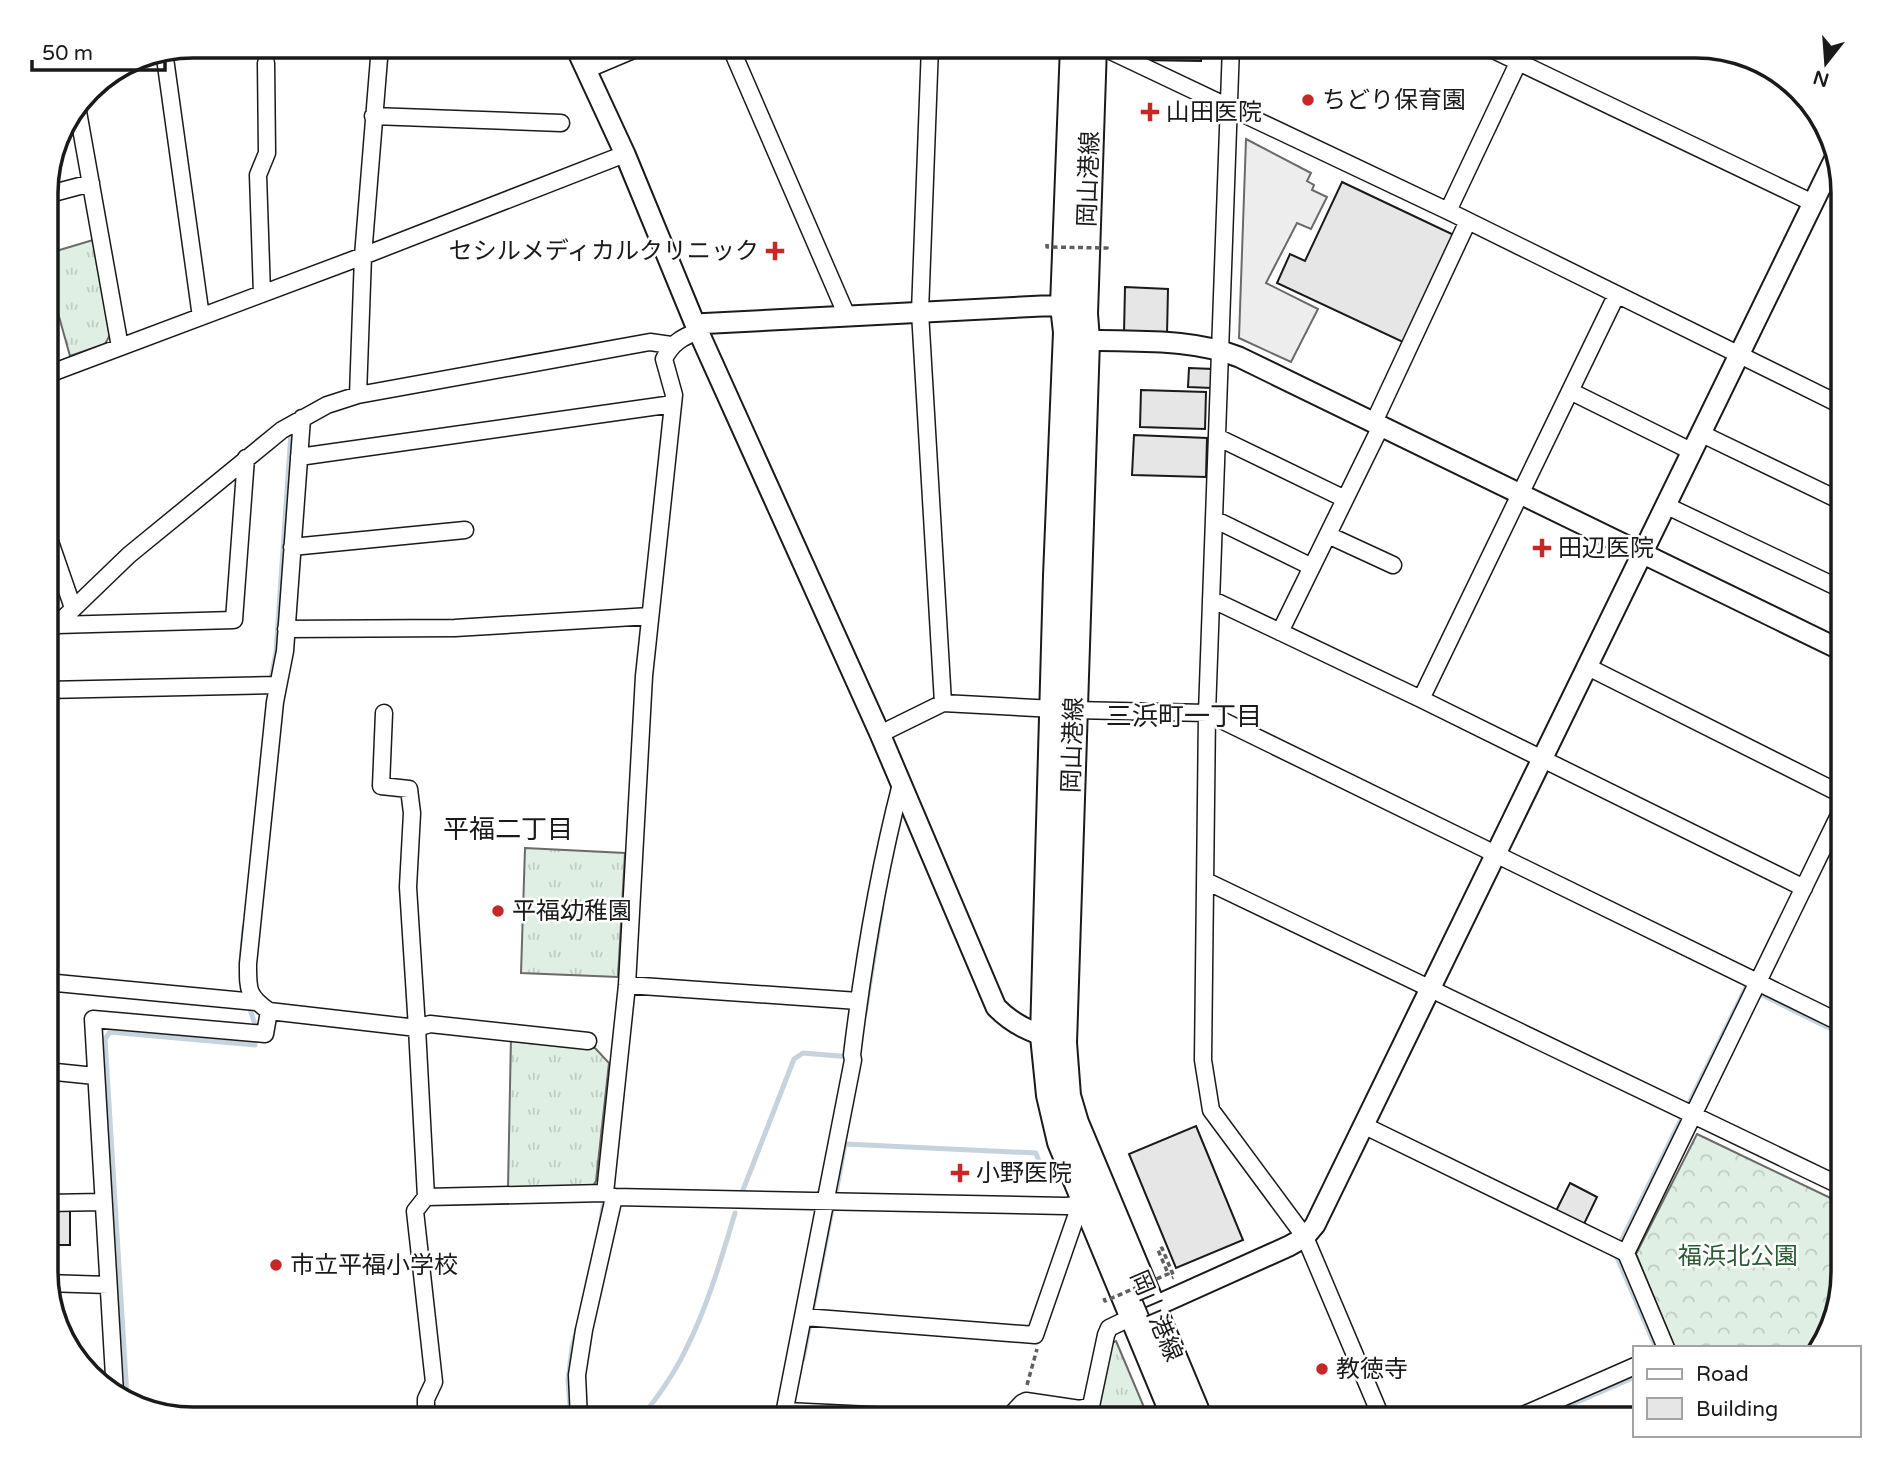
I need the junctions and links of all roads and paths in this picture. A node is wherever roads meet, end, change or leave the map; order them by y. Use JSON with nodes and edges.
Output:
{"nodes":[{"id":1,"x":379,"y":58,"type":"edge"},
{"id":2,"x":580,"y":58,"type":"edge"},
{"id":3,"x":614,"y":58,"type":"edge"},
{"id":4,"x":735,"y":58,"type":"edge"},
{"id":5,"x":930,"y":58,"type":"edge"},
{"id":6,"x":1074,"y":58,"type":"edge"},
{"id":7,"x":1092,"y":58,"type":"edge"},
{"id":8,"x":1126,"y":58,"type":"edge"},
{"id":9,"x":1231,"y":58,"type":"edge"},
{"id":10,"x":1510,"y":58,"type":"edge"},
{"id":11,"x":1520,"y":58,"type":"edge"},
{"id":12,"x":165,"y":60,"type":"edge"},
{"id":13,"x":1518,"y":62,"type":"junction"},
{"id":14,"x":266,"y":63,"type":"dead end"},
{"id":15,"x":586,"y":70,"type":"junction"},
{"id":16,"x":1230,"y":107,"type":"junction"},
{"id":17,"x":373,"y":116,"type":"junction"},
{"id":18,"x":79,"y":119,"type":"edge"},
{"id":19,"x":561,"y":123,"type":"dead end"},
{"id":20,"x":625,"y":155,"type":"junction"},
{"id":21,"x":1829,"y":169,"type":"edge"},
{"id":22,"x":91,"y":183,"type":"junction"},
{"id":23,"x":58,"y":192,"type":"edge"},
{"id":24,"x":1813,"y":203,"type":"junction"},
{"id":25,"x":1448,"y":211,"type":"junction"},
{"id":26,"x":1468,"y":221,"type":"junction"},
{"id":27,"x":1047,"y":244,"type":"dead end"},
{"id":28,"x":1107,"y":246,"type":"dead end"},
{"id":29,"x":363,"y":256,"type":"junction"},
{"id":30,"x":261,"y":294,"type":"junction"},
{"id":31,"x":1616,"y":296,"type":"junction"},
{"id":32,"x":920,"y":312,"type":"junction"},
{"id":33,"x":847,"y":316,"type":"junction"},
{"id":34,"x":201,"y":317,"type":"junction"},
{"id":35,"x":1075,"y":323,"type":"junction"},
{"id":36,"x":697,"y":327,"type":"junction"},
{"id":37,"x":671,"y":345,"type":"junction"},
{"id":38,"x":120,"y":347,"type":"junction"},
{"id":39,"x":1220,"y":350,"type":"junction"},
{"id":40,"x":1738,"y":355,"type":"junction"},
{"id":41,"x":58,"y":370,"type":"edge"},
{"id":42,"x":1570,"y":391,"type":"junction"},
{"id":43,"x":358,"y":395,"type":"junction"},
{"id":44,"x":1831,"y":401,"type":"edge"},
{"id":45,"x":673,"y":404,"type":"junction"},
{"id":46,"x":302,"y":418,"type":"junction"},
{"id":47,"x":1378,"y":424,"type":"junction"},
{"id":48,"x":1700,"y":433,"type":"junction"},
{"id":49,"x":1217,"y":437,"type":"junction"},
{"id":50,"x":1691,"y":451,"type":"junction"},
{"id":51,"x":299,"y":457,"type":"junction"},
{"id":52,"x":246,"y":458,"type":"junction"},
{"id":53,"x":1521,"y":494,"type":"junction"},
{"id":54,"x":1831,"y":496,"type":"edge"},
{"id":55,"x":1345,"y":499,"type":"junction"},
{"id":56,"x":1665,"y":505,"type":"junction"},
{"id":57,"x":1214,"y":519,"type":"junction"},
{"id":58,"x":465,"y":530,"type":"dead end"},
{"id":59,"x":1328,"y":535,"type":"junction"},
{"id":60,"x":292,"y":547,"type":"junction"},
{"id":61,"x":1642,"y":553,"type":"junction"},
{"id":62,"x":1393,"y":565,"type":"dead end"},
{"id":63,"x":1312,"y":567,"type":"junction"},
{"id":64,"x":58,"y":568,"type":"edge"},
{"id":65,"x":1831,"y":584,"type":"edge"},
{"id":66,"x":1211,"y":599,"type":"junction"},
{"id":67,"x":73,"y":608,"type":"junction"},
{"id":68,"x":650,"y":616,"type":"junction"},
{"id":69,"x":58,"y":623,"type":"edge"},
{"id":70,"x":286,"y":629,"type":"junction"},
{"id":71,"x":58,"y":630,"type":"edge"},
{"id":72,"x":1280,"y":632,"type":"junction"},
{"id":73,"x":1831,"y":645,"type":"edge"},
{"id":74,"x":1586,"y":666,"type":"junction"},
{"id":75,"x":272,"y":685,"type":"junction"},
{"id":76,"x":58,"y":690,"type":"edge"},
{"id":77,"x":1420,"y":699,"type":"junction"},
{"id":78,"x":943,"y":703,"type":"junction"},
{"id":79,"x":1064,"y":710,"type":"junction"},
{"id":80,"x":384,"y":713,"type":"dead end"},
{"id":81,"x":1207,"y":713,"type":"junction"},
{"id":82,"x":880,"y":734,"type":"junction"},
{"id":83,"x":1541,"y":759,"type":"junction"},
{"id":84,"x":901,"y":783,"type":"junction"},
{"id":85,"x":1831,"y":789,"type":"edge"},
{"id":86,"x":1831,"y":832,"type":"edge"},
{"id":87,"x":1496,"y":853,"type":"junction"},
{"id":88,"x":1206,"y":881,"type":"junction"},
{"id":89,"x":1804,"y":888,"type":"junction"},
{"id":90,"x":58,"y":983,"type":"edge"},
{"id":91,"x":627,"y":985,"type":"junction"},
{"id":92,"x":1755,"y":987,"type":"junction"},
{"id":93,"x":1430,"y":989,"type":"junction"},
{"id":94,"x":858,"y":1001,"type":"junction"},
{"id":95,"x":255,"y":1004,"type":"junction"},
{"id":96,"x":1831,"y":1019,"type":"edge"},
{"id":97,"x":417,"y":1027,"type":"junction"},
{"id":98,"x":1054,"y":1040,"type":"junction"},
{"id":99,"x":588,"y":1041,"type":"dead end"},
{"id":100,"x":58,"y":1073,"type":"edge"},
{"id":101,"x":96,"y":1076,"type":"junction"},
{"id":102,"x":1687,"y":1112,"type":"junction"},
{"id":103,"x":1363,"y":1125,"type":"junction"},
{"id":104,"x":1831,"y":1181,"type":"edge"},
{"id":105,"x":610,"y":1195,"type":"junction"},
{"id":106,"x":426,"y":1197,"type":"junction"},
{"id":107,"x":826,"y":1201,"type":"junction"},
{"id":108,"x":103,"y":1202,"type":"junction"},
{"id":109,"x":58,"y":1203,"type":"edge"},
{"id":110,"x":1092,"y":1204,"type":"junction"},
{"id":111,"x":1305,"y":1237,"type":"junction"},
{"id":112,"x":1620,"y":1250,"type":"junction"},
{"id":113,"x":1172,"y":1274,"type":"dead end"},
{"id":114,"x":58,"y":1283,"type":"edge"},
{"id":115,"x":108,"y":1285,"type":"junction"},
{"id":116,"x":1104,"y":1298,"type":"dead end"},
{"id":117,"x":1144,"y":1312,"type":"junction"},
{"id":118,"x":809,"y":1318,"type":"junction"},
{"id":119,"x":1035,"y":1335,"type":"junction"},
{"id":120,"x":1665,"y":1346,"type":"edge"},
{"id":121,"x":1633,"y":1367,"type":"edge"},
{"id":122,"x":114,"y":1381,"type":"edge"},
{"id":123,"x":1022,"y":1403,"type":"junction"},
{"id":124,"x":426,"y":1407,"type":"edge"},
{"id":125,"x":579,"y":1407,"type":"edge"},
{"id":126,"x":789,"y":1407,"type":"edge"},
{"id":127,"x":1018,"y":1407,"type":"edge"},
{"id":128,"x":1068,"y":1407,"type":"edge"},
{"id":129,"x":1087,"y":1407,"type":"edge"},
{"id":130,"x":1172,"y":1407,"type":"edge"},
{"id":131,"x":1193,"y":1407,"type":"edge"},
{"id":132,"x":1377,"y":1407,"type":"edge"},
{"id":133,"x":1541,"y":1407,"type":"edge"}],
"edges":[{"from":1,"to":17,"type":"street"},
{"from":2,"to":15,"type":"street"},
{"from":3,"to":15,"type":"street"},
{"from":4,"to":33,"type":"street"},
{"from":5,"to":32,"type":"street"},
{"from":6,"to":35,"type":"main road","name":"岡山港線"},
{"from":7,"to":35,"type":"main road","name":"岡山港線"},
{"from":8,"to":16,"type":"street"},
{"from":9,"to":16,"type":"street"},
{"from":10,"to":13,"type":"street"},
{"from":11,"to":13,"type":"street"},
{"from":12,"to":34,"type":"street"},
{"from":13,"to":24,"type":"street"},
{"from":13,"to":25,"type":"street"},
{"from":14,"to":30,"type":"street"},
{"from":15,"to":20,"type":"street"},
{"from":16,"to":25,"type":"street"},
{"from":16,"to":39,"type":"street"},
{"from":17,"to":19,"type":"street"},
{"from":17,"to":29,"type":"street"},
{"from":18,"to":22,"type":"street"},
{"from":20,"to":29,"type":"street"},
{"from":20,"to":36,"type":"street"},
{"from":21,"to":24,"type":"street"},
{"from":22,"to":23,"type":"street"},
{"from":22,"to":38,"type":"street"},
{"from":24,"to":40,"type":"street"},
{"from":25,"to":26,"type":"street"},
{"from":26,"to":31,"type":"street"},
{"from":26,"to":47,"type":"street"},
{"from":27,"to":28,"type":"path","bridge":true},
{"from":29,"to":30,"type":"street"},
{"from":29,"to":43,"type":"street"},
{"from":30,"to":34,"type":"street"},
{"from":31,"to":40,"type":"street"},
{"from":31,"to":42,"type":"street"},
{"from":32,"to":33,"type":"street"},
{"from":32,"to":35,"type":"street"},
{"from":32,"to":78,"type":"street"},
{"from":33,"to":36,"type":"street"},
{"from":34,"to":38,"type":"street"},
{"from":35,"to":39,"type":"street"},
{"from":35,"to":79,"type":"main road","name":"岡山港線"},
{"from":36,"to":37,"type":"street"},
{"from":36,"to":82,"type":"street"},
{"from":37,"to":43,"type":"street"},
{"from":37,"to":45,"type":"street"},
{"from":38,"to":41,"type":"street"},
{"from":39,"to":47,"type":"street"},
{"from":39,"to":49,"type":"street"},
{"from":40,"to":44,"type":"street"},
{"from":40,"to":48,"type":"street"},
{"from":42,"to":50,"type":"street"},
{"from":42,"to":53,"type":"street"},
{"from":43,"to":46,"type":"street"},
{"from":45,"to":51,"type":"street"},
{"from":45,"to":68,"type":"street"},
{"from":46,"to":51,"type":"street"},
{"from":46,"to":52,"type":"street"},
{"from":47,"to":53,"type":"street"},
{"from":47,"to":55,"type":"street"},
{"from":48,"to":50,"type":"street"},
{"from":48,"to":54,"type":"street"},
{"from":49,"to":55,"type":"street"},
{"from":49,"to":57,"type":"street"},
{"from":50,"to":56,"type":"street"},
{"from":51,"to":60,"type":"street"},
{"from":52,"to":67,"type":"street"},
{"from":52,"to":71,"type":"street"},
{"from":53,"to":61,"type":"street"},
{"from":53,"to":77,"type":"street"},
{"from":55,"to":59,"type":"street"},
{"from":56,"to":61,"type":"street"},
{"from":56,"to":65,"type":"street"},
{"from":57,"to":63,"type":"street"},
{"from":57,"to":66,"type":"street"},
{"from":58,"to":60,"type":"street"},
{"from":59,"to":62,"type":"street"},
{"from":59,"to":63,"type":"street"},
{"from":60,"to":70,"type":"street"},
{"from":61,"to":73,"type":"street"},
{"from":61,"to":74,"type":"street"},
{"from":63,"to":72,"type":"street"},
{"from":64,"to":67,"type":"street"},
{"from":66,"to":72,"type":"street"},
{"from":66,"to":81,"type":"street"},
{"from":67,"to":69,"type":"street"},
{"from":68,"to":70,"type":"street"},
{"from":68,"to":91,"type":"street"},
{"from":70,"to":75,"type":"street"},
{"from":72,"to":77,"type":"street"},
{"from":74,"to":83,"type":"street"},
{"from":74,"to":85,"type":"street"},
{"from":75,"to":76,"type":"street"},
{"from":75,"to":95,"type":"street"},
{"from":77,"to":83,"type":"street"},
{"from":78,"to":79,"type":"street"},
{"from":78,"to":82,"type":"street"},
{"from":79,"to":81,"type":"street"},
{"from":79,"to":98,"type":"main road","name":"岡山港線"},
{"from":80,"to":97,"type":"street"},
{"from":81,"to":87,"type":"street"},
{"from":81,"to":88,"type":"street"},
{"from":82,"to":84,"type":"street"},
{"from":83,"to":87,"type":"street"},
{"from":83,"to":89,"type":"street"},
{"from":84,"to":94,"type":"street"},
{"from":84,"to":98,"type":"street"},
{"from":86,"to":89,"type":"street"},
{"from":87,"to":92,"type":"street"},
{"from":87,"to":93,"type":"street"},
{"from":88,"to":93,"type":"street"},
{"from":88,"to":111,"type":"street"},
{"from":89,"to":92,"type":"street"},
{"from":90,"to":95,"type":"street"},
{"from":91,"to":94,"type":"street"},
{"from":91,"to":105,"type":"street"},
{"from":92,"to":96,"type":"street"},
{"from":92,"to":102,"type":"street"},
{"from":93,"to":102,"type":"street"},
{"from":93,"to":103,"type":"street"},
{"from":94,"to":107,"type":"street"},
{"from":95,"to":97,"type":"street"},
{"from":95,"to":101,"type":"street"},
{"from":97,"to":99,"type":"street"},
{"from":97,"to":106,"type":"street"},
{"from":98,"to":110,"type":"main road","name":"岡山港線"},
{"from":100,"to":101,"type":"street"},
{"from":101,"to":108,"type":"street"},
{"from":102,"to":104,"type":"street"},
{"from":102,"to":112,"type":"street"},
{"from":103,"to":111,"type":"street"},
{"from":103,"to":112,"type":"street"},
{"from":105,"to":106,"type":"street"},
{"from":105,"to":107,"type":"street"},
{"from":105,"to":125,"type":"street"},
{"from":106,"to":124,"type":"street"},
{"from":107,"to":110,"type":"street"},
{"from":107,"to":118,"type":"street"},
{"from":108,"to":109,"type":"street"},
{"from":108,"to":115,"type":"street"},
{"from":110,"to":117,"type":"main road","name":"岡山港線"},
{"from":110,"to":119,"type":"street"},
{"from":111,"to":117,"type":"street"},
{"from":111,"to":132,"type":"street"},
{"from":112,"to":120,"type":"street"},
{"from":113,"to":116,"type":"path","bridge":true},
{"from":114,"to":115,"type":"street"},
{"from":115,"to":122,"type":"street"},
{"from":117,"to":129,"type":"street"},
{"from":117,"to":130,"type":"main road","name":"岡山港線"},
{"from":117,"to":131,"type":"main road","name":"岡山港線"},
{"from":118,"to":119,"type":"street"},
{"from":118,"to":126,"type":"street"},
{"from":119,"to":123,"type":"path"},
{"from":121,"to":133,"type":"street"},
{"from":123,"to":127,"type":"street"},
{"from":123,"to":128,"type":"street"}]}
